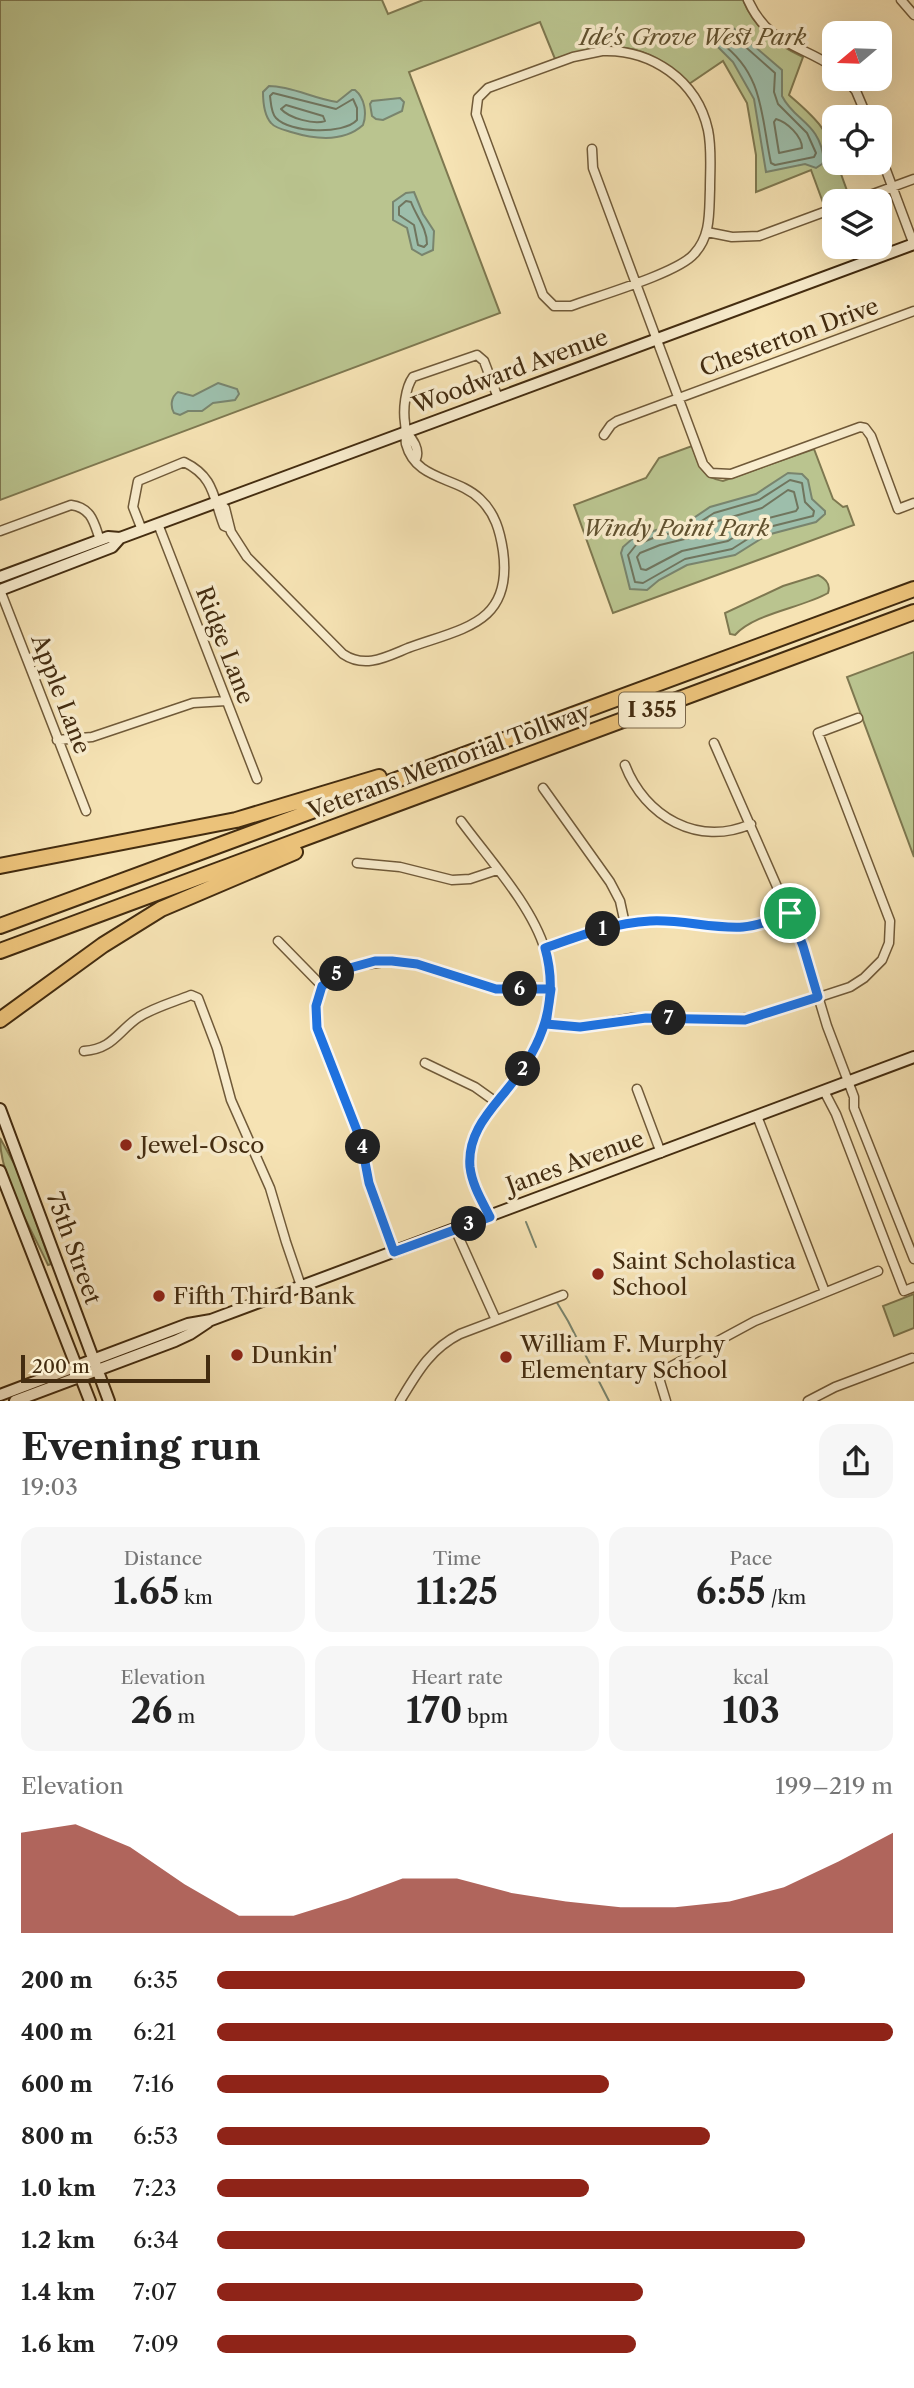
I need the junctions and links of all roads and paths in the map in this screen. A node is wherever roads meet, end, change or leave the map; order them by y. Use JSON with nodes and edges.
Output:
{"nodes":[{"id":1,"x":748,"y":0,"type":"edge"},
{"id":2,"x":901,"y":0,"type":"edge"},
{"id":3,"x":914,"y":15,"type":"edge"},
{"id":4,"x":822,"y":59,"type":"edge"},
{"id":5,"x":592,"y":149,"type":"dead end"},
{"id":6,"x":888,"y":175,"type":"edge"},
{"id":7,"x":914,"y":179,"type":"edge"},
{"id":8,"x":892,"y":187,"type":"junction"},
{"id":9,"x":887,"y":189,"type":"edge"},
{"id":10,"x":822,"y":213,"type":"edge"},
{"id":11,"x":707,"y":232,"type":"junction"},
{"id":12,"x":914,"y":244,"type":"edge"},
{"id":13,"x":635,"y":282,"type":"junction"},
{"id":14,"x":914,"y":311,"type":"edge"},
{"id":15,"x":656,"y":340,"type":"junction"},
{"id":16,"x":498,"y":398,"type":"junction"},
{"id":17,"x":678,"y":399,"type":"junction"},
{"id":18,"x":406,"y":432,"type":"junction"},
{"id":19,"x":604,"y":435,"type":"dead end"},
{"id":20,"x":217,"y":502,"type":"junction"},
{"id":21,"x":914,"y":503,"type":"edge"},
{"id":22,"x":158,"y":524,"type":"junction"},
{"id":23,"x":142,"y":530,"type":"junction"},
{"id":24,"x":0,"y":531,"type":"edge"},
{"id":25,"x":120,"y":538,"type":"junction"},
{"id":26,"x":100,"y":540,"type":"junction"},
{"id":27,"x":0,"y":577,"type":"edge"},
{"id":28,"x":914,"y":589,"type":"edge"},
{"id":29,"x":0,"y":590,"type":"edge"},
{"id":30,"x":914,"y":612,"type":"edge"},
{"id":31,"x":226,"y":701,"type":"junction"},
{"id":32,"x":858,"y":718,"type":"dead end"},
{"id":33,"x":58,"y":740,"type":"junction"},
{"id":34,"x":714,"y":743,"type":"dead end"},
{"id":35,"x":625,"y":765,"type":"dead end"},
{"id":36,"x":411,"y":775,"type":"junction"},
{"id":37,"x":257,"y":779,"type":"dead end"},
{"id":38,"x":543,"y":788,"type":"dead end"},
{"id":39,"x":391,"y":807,"type":"junction"},
{"id":40,"x":86,"y":811,"type":"dead end"},
{"id":41,"x":461,"y":821,"type":"dead end"},
{"id":42,"x":751,"y":824,"type":"junction"},
{"id":43,"x":357,"y":863,"type":"dead end"},
{"id":44,"x":0,"y":866,"type":"edge"},
{"id":45,"x":497,"y":870,"type":"junction"},
{"id":46,"x":790,"y":913,"type":"junction"},
{"id":47,"x":625,"y":924,"type":"junction"},
{"id":48,"x":0,"y":926,"type":"edge"},
{"id":49,"x":278,"y":941,"type":"dead end"},
{"id":50,"x":545,"y":948,"type":"junction"},
{"id":51,"x":0,"y":951,"type":"edge"},
{"id":52,"x":322,"y":986,"type":"junction"},
{"id":53,"x":551,"y":989,"type":"junction"},
{"id":54,"x":818,"y":997,"type":"junction"},
{"id":55,"x":0,"y":1020,"type":"edge"},
{"id":56,"x":546,"y":1024,"type":"junction"},
{"id":57,"x":84,"y":1051,"type":"dead end"},
{"id":58,"x":914,"y":1058,"type":"edge"},
{"id":59,"x":425,"y":1063,"type":"dead end"},
{"id":60,"x":849,"y":1082,"type":"junction"},
{"id":61,"x":637,"y":1089,"type":"dead end"},
{"id":62,"x":824,"y":1091,"type":"junction"},
{"id":63,"x":495,"y":1102,"type":"junction"},
{"id":64,"x":854,"y":1108,"type":"junction"},
{"id":65,"x":0,"y":1109,"type":"edge"},
{"id":66,"x":836,"y":1114,"type":"junction"},
{"id":67,"x":757,"y":1116,"type":"junction"},
{"id":68,"x":661,"y":1153,"type":"junction"},
{"id":69,"x":0,"y":1171,"type":"edge"},
{"id":70,"x":490,"y":1217,"type":"junction"},
{"id":71,"x":455,"y":1229,"type":"junction"},
{"id":72,"x":394,"y":1252,"type":"junction"},
{"id":73,"x":914,"y":1259,"type":"edge"},
{"id":74,"x":878,"y":1271,"type":"dead end"},
{"id":75,"x":301,"y":1286,"type":"junction"},
{"id":76,"x":914,"y":1287,"type":"edge"},
{"id":77,"x":825,"y":1292,"type":"junction"},
{"id":78,"x":563,"y":1295,"type":"dead end"},
{"id":79,"x":496,"y":1320,"type":"junction"},
{"id":80,"x":912,"y":1358,"type":"dead end"},
{"id":81,"x":95,"y":1366,"type":"junction"},
{"id":82,"x":79,"y":1372,"type":"junction"},
{"id":83,"x":0,"y":1395,"type":"edge"},
{"id":84,"x":15,"y":1401,"type":"edge"},
{"id":85,"x":90,"y":1401,"type":"edge"},
{"id":86,"x":109,"y":1401,"type":"edge"},
{"id":87,"x":400,"y":1401,"type":"edge"},
{"id":88,"x":666,"y":1401,"type":"edge"},
{"id":89,"x":808,"y":1401,"type":"edge"}],
"edges":[{"from":1,"to":4,"type":"street"},
{"from":2,"to":3,"type":"street"},
{"from":5,"to":13,"type":"street"},
{"from":6,"to":8,"type":"street"},
{"from":7,"to":8,"type":"street"},
{"from":8,"to":9,"type":"street"},
{"from":8,"to":12,"type":"street"},
{"from":10,"to":11,"type":"street"},
{"from":11,"to":13,"type":"street"},
{"from":11,"to":13,"type":"street"},
{"from":12,"to":15,"type":"main road","name":"Woodward Avenue"},
{"from":13,"to":15,"type":"street"},
{"from":14,"to":17,"type":"street","name":"Chesterton Drive"},
{"from":15,"to":16,"type":"main road","name":"Woodward Avenue"},
{"from":15,"to":17,"type":"street"},
{"from":16,"to":18,"type":"main road","name":"Woodward Avenue"},
{"from":16,"to":18,"type":"street"},
{"from":17,"to":19,"type":"street","name":"Chesterton Drive"},
{"from":17,"to":21,"type":"street"},
{"from":18,"to":20,"type":"main road","name":"Woodward Avenue"},
{"from":18,"to":20,"type":"street"},
{"from":20,"to":22,"type":"main road","name":"Woodward Avenue"},
{"from":20,"to":23,"type":"street"},
{"from":22,"to":23,"type":"main road","name":"Woodward Avenue"},
{"from":22,"to":31,"type":"street","name":"Ridge Lane"},
{"from":23,"to":25,"type":"main road","name":"Woodward Avenue"},
{"from":24,"to":26,"type":"street"},
{"from":25,"to":26,"type":"main road","name":"Woodward Avenue"},
{"from":25,"to":29,"type":"main road","name":"Woodward Avenue"},
{"from":26,"to":27,"type":"main road","name":"Woodward Avenue"},
{"from":28,"to":36,"type":"highway","name":"Veterans Memorial Tollway","number":"I 355"},
{"from":29,"to":33,"type":"street","name":"Apple Lane"},
{"from":30,"to":39,"type":"highway","name":"Veterans Memorial Tollway","number":"I 355"},
{"from":31,"to":33,"type":"street"},
{"from":31,"to":37,"type":"street","name":"Ridge Lane"},
{"from":32,"to":54,"type":"street"},
{"from":33,"to":40,"type":"street","name":"Apple Lane"},
{"from":34,"to":42,"type":"street"},
{"from":35,"to":42,"type":"street"},
{"from":36,"to":44,"type":"highway"},
{"from":36,"to":48,"type":"highway","name":"Veterans Memorial Tollway","number":"I 355"},
{"from":38,"to":47,"type":"street"},
{"from":39,"to":51,"type":"highway","name":"Veterans Memorial Tollway","number":"I 355"},
{"from":39,"to":55,"type":"highway"},
{"from":41,"to":45,"type":"street"},
{"from":42,"to":46,"type":"street"},
{"from":43,"to":45,"type":"street"},
{"from":45,"to":50,"type":"street"},
{"from":46,"to":47,"type":"street"},
{"from":46,"to":54,"type":"street"},
{"from":47,"to":50,"type":"street"},
{"from":49,"to":52,"type":"street"},
{"from":50,"to":53,"type":"street"},
{"from":52,"to":53,"type":"street"},
{"from":52,"to":72,"type":"street"},
{"from":53,"to":56,"type":"street"},
{"from":54,"to":56,"type":"street"},
{"from":54,"to":60,"type":"street"},
{"from":56,"to":63,"type":"street"},
{"from":57,"to":75,"type":"street"},
{"from":58,"to":60,"type":"main road","name":"Janes Avenue"},
{"from":59,"to":63,"type":"street"},
{"from":60,"to":62,"type":"main road","name":"Janes Avenue"},
{"from":60,"to":64,"type":"street"},
{"from":61,"to":68,"type":"street"},
{"from":62,"to":66,"type":"street"},
{"from":62,"to":67,"type":"main road","name":"Janes Avenue"},
{"from":63,"to":70,"type":"street"},
{"from":64,"to":66,"type":"street"},
{"from":64,"to":73,"type":"street"},
{"from":65,"to":81,"type":"main road","name":"75th Street"},
{"from":66,"to":76,"type":"street"},
{"from":67,"to":68,"type":"main road","name":"Janes Avenue"},
{"from":67,"to":77,"type":"street"},
{"from":68,"to":70,"type":"main road","name":"Janes Avenue"},
{"from":69,"to":82,"type":"main road","name":"75th Street"},
{"from":70,"to":71,"type":"main road","name":"Janes Avenue"},
{"from":71,"to":72,"type":"main road","name":"Janes Avenue"},
{"from":71,"to":79,"type":"street"},
{"from":72,"to":75,"type":"main road","name":"Janes Avenue"},
{"from":74,"to":77,"type":"street"},
{"from":75,"to":81,"type":"main road","name":"Janes Avenue"},
{"from":77,"to":88,"type":"street"},
{"from":78,"to":79,"type":"street"},
{"from":79,"to":87,"type":"street"},
{"from":80,"to":89,"type":"street"},
{"from":81,"to":82,"type":"main road","name":"Janes Avenue"},
{"from":81,"to":86,"type":"main road","name":"75th Street"},
{"from":82,"to":83,"type":"main road","name":"Janes Avenue"},
{"from":82,"to":84,"type":"main road","name":"Janes Avenue"},
{"from":82,"to":85,"type":"main road","name":"75th Street"}]}
